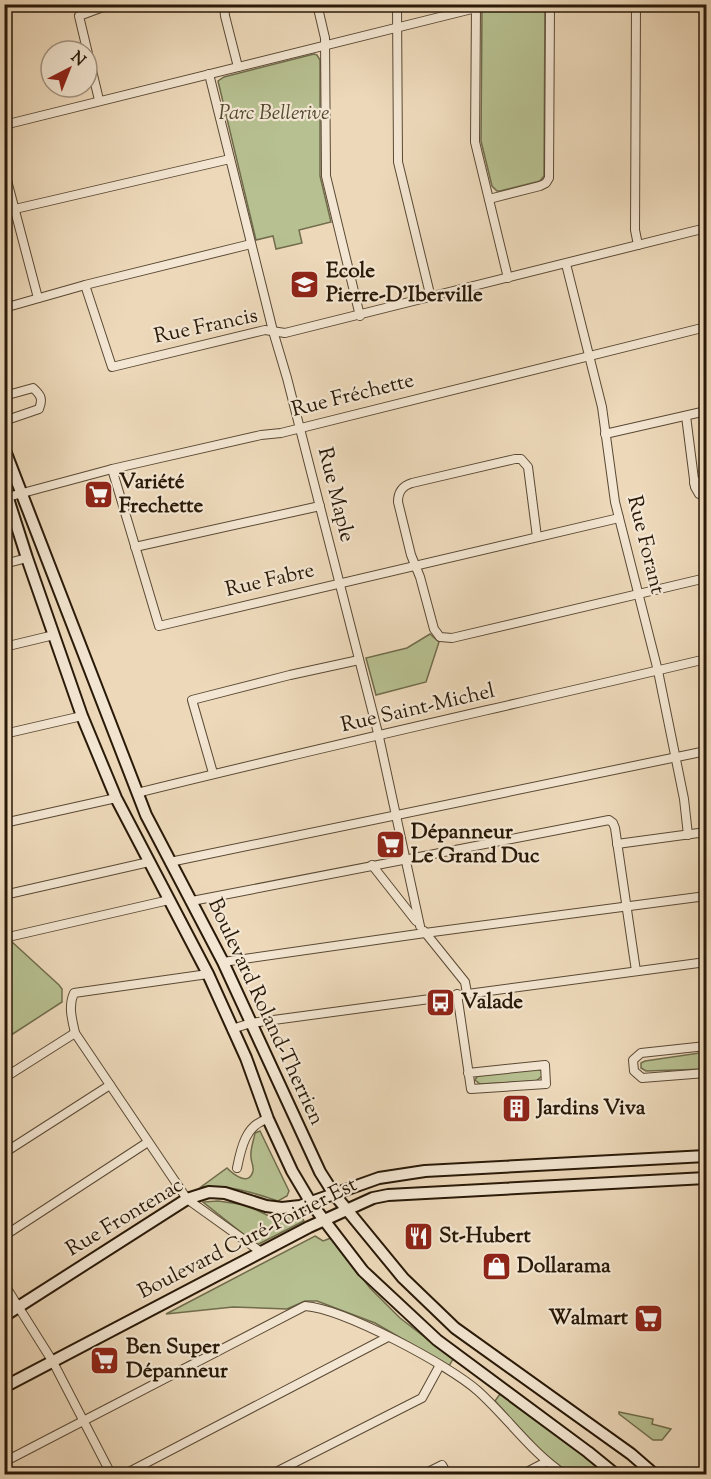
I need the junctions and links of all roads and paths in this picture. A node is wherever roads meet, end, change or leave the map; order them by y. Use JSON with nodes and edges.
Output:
{"nodes":[{"id":1,"x":111,"y":4,"type":"edge"},
{"id":2,"x":224,"y":4,"type":"edge"},
{"id":3,"x":316,"y":4,"type":"edge"},
{"id":4,"x":397,"y":4,"type":"edge"},
{"id":5,"x":550,"y":4,"type":"edge"},
{"id":6,"x":636,"y":4,"type":"edge"},
{"id":7,"x":476,"y":7,"type":"edge"},
{"id":8,"x":397,"y":27,"type":"junction"},
{"id":9,"x":325,"y":45,"type":"junction"},
{"id":10,"x":238,"y":67,"type":"junction"},
{"id":11,"x":209,"y":74,"type":"junction"},
{"id":12,"x":99,"y":100,"type":"junction"},
{"id":13,"x":4,"y":124,"type":"edge"},
{"id":14,"x":230,"y":159,"type":"junction"},
{"id":15,"x":4,"y":169,"type":"edge"},
{"id":16,"x":489,"y":199,"type":"junction"},
{"id":17,"x":15,"y":209,"type":"junction"},
{"id":18,"x":706,"y":228,"type":"edge"},
{"id":19,"x":251,"y":244,"type":"junction"},
{"id":20,"x":638,"y":245,"type":"junction"},
{"id":21,"x":566,"y":264,"type":"junction"},
{"id":22,"x":508,"y":278,"type":"junction"},
{"id":23,"x":85,"y":285,"type":"junction"},
{"id":24,"x":38,"y":298,"type":"junction"},
{"id":25,"x":431,"y":298,"type":"junction"},
{"id":26,"x":4,"y":308,"type":"edge"},
{"id":27,"x":360,"y":316,"type":"junction"},
{"id":28,"x":706,"y":327,"type":"edge"},
{"id":29,"x":273,"y":331,"type":"junction"},
{"id":30,"x":589,"y":356,"type":"junction"},
{"id":31,"x":4,"y":396,"type":"edge"},
{"id":32,"x":706,"y":411,"type":"edge"},
{"id":33,"x":686,"y":416,"type":"junction"},
{"id":34,"x":4,"y":421,"type":"edge"},
{"id":35,"x":300,"y":428,"type":"junction"},
{"id":36,"x":605,"y":434,"type":"junction"},
{"id":37,"x":4,"y":448,"type":"edge"},
{"id":38,"x":112,"y":469,"type":"junction"},
{"id":39,"x":706,"y":480,"type":"edge"},
{"id":40,"x":694,"y":483,"type":"junction"},
{"id":41,"x":4,"y":486,"type":"edge"},
{"id":42,"x":22,"y":493,"type":"junction"},
{"id":43,"x":706,"y":496,"type":"edge"},
{"id":44,"x":6,"y":498,"type":"edge"},
{"id":45,"x":320,"y":506,"type":"junction"},
{"id":46,"x":619,"y":518,"type":"junction"},
{"id":47,"x":537,"y":537,"type":"junction"},
{"id":48,"x":135,"y":548,"type":"junction"},
{"id":49,"x":27,"y":558,"type":"junction"},
{"id":50,"x":4,"y":564,"type":"edge"},
{"id":51,"x":415,"y":565,"type":"junction"},
{"id":52,"x":706,"y":578,"type":"edge"},
{"id":53,"x":339,"y":583,"type":"junction"},
{"id":54,"x":639,"y":594,"type":"junction"},
{"id":55,"x":54,"y":635,"type":"junction"},
{"id":56,"x":4,"y":647,"type":"edge"},
{"id":57,"x":706,"y":659,"type":"edge"},
{"id":58,"x":359,"y":660,"type":"junction"},
{"id":59,"x":658,"y":671,"type":"junction"},
{"id":60,"x":82,"y":717,"type":"junction"},
{"id":61,"x":4,"y":734,"type":"edge"},
{"id":62,"x":379,"y":737,"type":"junction"},
{"id":63,"x":706,"y":750,"type":"edge"},
{"id":64,"x":676,"y":757,"type":"junction"},
{"id":65,"x":213,"y":773,"type":"junction"},
{"id":66,"x":137,"y":793,"type":"junction"},
{"id":67,"x":116,"y":798,"type":"junction"},
{"id":68,"x":395,"y":815,"type":"junction"},
{"id":69,"x":4,"y":823,"type":"edge"},
{"id":70,"x":706,"y":832,"type":"edge"},
{"id":71,"x":688,"y":835,"type":"junction"},
{"id":72,"x":617,"y":844,"type":"junction"},
{"id":73,"x":405,"y":859,"type":"junction"},
{"id":74,"x":149,"y":862,"type":"junction"},
{"id":75,"x":170,"y":862,"type":"junction"},
{"id":76,"x":372,"y":865,"type":"junction"},
{"id":77,"x":4,"y":895,"type":"edge"},
{"id":78,"x":706,"y":896,"type":"edge"},
{"id":79,"x":169,"y":900,"type":"junction"},
{"id":80,"x":192,"y":901,"type":"junction"},
{"id":81,"x":626,"y":906,"type":"junction"},
{"id":82,"x":423,"y":929,"type":"junction"},
{"id":83,"x":4,"y":938,"type":"edge"},
{"id":84,"x":223,"y":962,"type":"junction"},
{"id":85,"x":706,"y":962,"type":"edge"},
{"id":86,"x":636,"y":971,"type":"junction"},
{"id":87,"x":208,"y":974,"type":"junction"},
{"id":88,"x":467,"y":993,"type":"junction"},
{"id":89,"x":456,"y":994,"type":"junction"},
{"id":90,"x":251,"y":1023,"type":"junction"},
{"id":91,"x":232,"y":1029,"type":"junction"},
{"id":92,"x":75,"y":1033,"type":"junction"},
{"id":93,"x":706,"y":1046,"type":"edge"},
{"id":94,"x":468,"y":1072,"type":"junction"},
{"id":95,"x":706,"y":1073,"type":"edge"},
{"id":96,"x":4,"y":1078,"type":"edge"},
{"id":97,"x":110,"y":1085,"type":"junction"},
{"id":98,"x":268,"y":1119,"type":"junction"},
{"id":99,"x":148,"y":1142,"type":"junction"},
{"id":100,"x":4,"y":1153,"type":"edge"},
{"id":101,"x":706,"y":1156,"type":"edge"},
{"id":102,"x":237,"y":1168,"type":"dead end"},
{"id":103,"x":706,"y":1178,"type":"edge"},
{"id":104,"x":334,"y":1194,"type":"junction"},
{"id":105,"x":187,"y":1199,"type":"junction"},
{"id":106,"x":311,"y":1203,"type":"junction"},
{"id":107,"x":347,"y":1209,"type":"junction"},
{"id":108,"x":324,"y":1221,"type":"junction"},
{"id":109,"x":4,"y":1236,"type":"edge"},
{"id":110,"x":261,"y":1252,"type":"junction"},
{"id":111,"x":4,"y":1284,"type":"edge"},
{"id":112,"x":18,"y":1307,"type":"junction"},
{"id":113,"x":4,"y":1316,"type":"edge"},
{"id":114,"x":388,"y":1337,"type":"junction"},
{"id":115,"x":53,"y":1362,"type":"junction"},
{"id":116,"x":440,"y":1365,"type":"junction"},
{"id":117,"x":4,"y":1387,"type":"edge"},
{"id":118,"x":84,"y":1421,"type":"junction"},
{"id":119,"x":4,"y":1462,"type":"edge"},
{"id":120,"x":546,"y":1462,"type":"junction"},
{"id":121,"x":111,"y":1474,"type":"edge"},
{"id":122,"x":125,"y":1474,"type":"edge"},
{"id":123,"x":272,"y":1474,"type":"edge"},
{"id":124,"x":424,"y":1474,"type":"edge"},
{"id":125,"x":447,"y":1474,"type":"edge"},
{"id":126,"x":523,"y":1474,"type":"edge"},
{"id":127,"x":564,"y":1474,"type":"edge"},
{"id":128,"x":615,"y":1474,"type":"edge"},
{"id":129,"x":654,"y":1474,"type":"edge"}],
"edges":[{"from":1,"to":12,"type":"street"},
{"from":2,"to":10,"type":"street"},
{"from":3,"to":9,"type":"street"},
{"from":4,"to":8,"type":"street"},
{"from":5,"to":16,"type":"street"},
{"from":6,"to":20,"type":"street"},
{"from":7,"to":8,"type":"street"},
{"from":7,"to":16,"type":"street"},
{"from":8,"to":9,"type":"street"},
{"from":8,"to":25,"type":"street"},
{"from":9,"to":10,"type":"street"},
{"from":9,"to":27,"type":"street"},
{"from":10,"to":11,"type":"street"},
{"from":11,"to":12,"type":"street"},
{"from":11,"to":14,"type":"street","name":"Rue Maple"},
{"from":12,"to":13,"type":"street"},
{"from":14,"to":17,"type":"street"},
{"from":14,"to":19,"type":"street","name":"Rue Maple"},
{"from":15,"to":17,"type":"street"},
{"from":16,"to":22,"type":"street"},
{"from":17,"to":24,"type":"street"},
{"from":18,"to":20,"type":"street","name":"Rue Francis"},
{"from":19,"to":23,"type":"street"},
{"from":19,"to":29,"type":"street","name":"Rue Maple"},
{"from":20,"to":21,"type":"street","name":"Rue Francis"},
{"from":21,"to":22,"type":"street","name":"Rue Francis"},
{"from":21,"to":30,"type":"street","name":"Rue Forant"},
{"from":22,"to":25,"type":"street","name":"Rue Francis"},
{"from":23,"to":24,"type":"street"},
{"from":23,"to":29,"type":"street","name":"Rue Francis"},
{"from":24,"to":26,"type":"street"},
{"from":25,"to":27,"type":"street","name":"Rue Francis"},
{"from":27,"to":29,"type":"street","name":"Rue Francis"},
{"from":28,"to":30,"type":"street","name":"Rue Fréchette"},
{"from":29,"to":35,"type":"street","name":"Rue Maple"},
{"from":30,"to":35,"type":"street","name":"Rue Fréchette"},
{"from":30,"to":36,"type":"street","name":"Rue Forant"},
{"from":31,"to":34,"type":"street"},
{"from":32,"to":33,"type":"street"},
{"from":33,"to":36,"type":"street"},
{"from":33,"to":40,"type":"street"},
{"from":35,"to":38,"type":"street","name":"Rue Fréchette"},
{"from":35,"to":45,"type":"street","name":"Rue Maple"},
{"from":36,"to":46,"type":"street","name":"Rue Forant"},
{"from":37,"to":42,"type":"main road","name":"Boulevard Roland-Therrien"},
{"from":38,"to":42,"type":"street","name":"Rue Fréchette"},
{"from":38,"to":48,"type":"street","name":"Rue Fabre"},
{"from":39,"to":40,"type":"street"},
{"from":40,"to":43,"type":"street"},
{"from":41,"to":44,"type":"main road","name":"Boulevard Roland-Therrien"},
{"from":42,"to":44,"type":"street","name":"Rue Fréchette"},
{"from":42,"to":66,"type":"main road","name":"Boulevard Roland-Therrien"},
{"from":44,"to":49,"type":"main road","name":"Boulevard Roland-Therrien"},
{"from":45,"to":48,"type":"street"},
{"from":45,"to":53,"type":"street","name":"Rue Maple"},
{"from":46,"to":47,"type":"street","name":"Rue Fabre"},
{"from":46,"to":54,"type":"street","name":"Rue Forant"},
{"from":47,"to":51,"type":"street","name":"Rue Fabre"},
{"from":47,"to":51,"type":"street"},
{"from":48,"to":53,"type":"street","name":"Rue Fabre"},
{"from":49,"to":50,"type":"street"},
{"from":49,"to":55,"type":"main road","name":"Boulevard Roland-Therrien"},
{"from":51,"to":53,"type":"street","name":"Rue Fabre"},
{"from":51,"to":54,"type":"street"},
{"from":52,"to":54,"type":"street"},
{"from":53,"to":58,"type":"street","name":"Rue Maple"},
{"from":54,"to":59,"type":"street","name":"Rue Forant"},
{"from":55,"to":56,"type":"street"},
{"from":55,"to":60,"type":"main road","name":"Boulevard Roland-Therrien"},
{"from":57,"to":59,"type":"street","name":"Rue Saint-Michel"},
{"from":58,"to":62,"type":"street","name":"Rue Maple"},
{"from":58,"to":65,"type":"street"},
{"from":59,"to":62,"type":"street","name":"Rue Saint-Michel"},
{"from":59,"to":64,"type":"street","name":"Rue Forant"},
{"from":60,"to":61,"type":"street"},
{"from":60,"to":67,"type":"main road","name":"Boulevard Roland-Therrien"},
{"from":62,"to":65,"type":"street","name":"Rue Saint-Michel"},
{"from":62,"to":68,"type":"street","name":"Rue Maple"},
{"from":63,"to":64,"type":"street"},
{"from":64,"to":68,"type":"street"},
{"from":64,"to":71,"type":"street","name":"Rue Forant"},
{"from":65,"to":66,"type":"street","name":"Rue Saint-Michel"},
{"from":66,"to":75,"type":"main road","name":"Boulevard Roland-Therrien"},
{"from":67,"to":69,"type":"street"},
{"from":67,"to":74,"type":"main road","name":"Boulevard Roland-Therrien"},
{"from":68,"to":73,"type":"street","name":"Rue Maple"},
{"from":68,"to":75,"type":"street"},
{"from":70,"to":71,"type":"street"},
{"from":71,"to":72,"type":"street"},
{"from":72,"to":73,"type":"street"},
{"from":72,"to":81,"type":"street"},
{"from":73,"to":76,"type":"street"},
{"from":73,"to":82,"type":"street","name":"Rue Maple"},
{"from":74,"to":77,"type":"street"},
{"from":74,"to":79,"type":"main road","name":"Boulevard Roland-Therrien"},
{"from":75,"to":80,"type":"main road","name":"Boulevard Roland-Therrien"},
{"from":76,"to":80,"type":"street"},
{"from":76,"to":82,"type":"street","name":"Rue Maple"},
{"from":78,"to":81,"type":"street"},
{"from":79,"to":83,"type":"street"},
{"from":79,"to":87,"type":"main road","name":"Boulevard Roland-Therrien"},
{"from":80,"to":84,"type":"main road","name":"Boulevard Roland-Therrien"},
{"from":81,"to":82,"type":"street"},
{"from":81,"to":86,"type":"street"},
{"from":82,"to":84,"type":"street"},
{"from":82,"to":88,"type":"street","name":"Rue Maple"},
{"from":84,"to":90,"type":"main road","name":"Boulevard Roland-Therrien"},
{"from":85,"to":86,"type":"street"},
{"from":86,"to":88,"type":"street"},
{"from":87,"to":91,"type":"main road","name":"Boulevard Roland-Therrien"},
{"from":87,"to":92,"type":"street"},
{"from":88,"to":89,"type":"street"},
{"from":89,"to":90,"type":"street"},
{"from":89,"to":94,"type":"street"},
{"from":90,"to":91,"type":"street"},
{"from":90,"to":104,"type":"main road","name":"Boulevard Roland-Therrien"},
{"from":91,"to":98,"type":"main road","name":"Boulevard Roland-Therrien"},
{"from":92,"to":96,"type":"street"},
{"from":92,"to":97,"type":"street"},
{"from":93,"to":95,"type":"street"},
{"from":94,"to":94,"type":"street"},
{"from":97,"to":99,"type":"street"},
{"from":97,"to":100,"type":"street"},
{"from":98,"to":102,"type":"street"},
{"from":98,"to":106,"type":"main road","name":"Boulevard Roland-Therrien"},
{"from":99,"to":105,"type":"street"},
{"from":99,"to":109,"type":"street"},
{"from":101,"to":104,"type":"main road","name":"Boulevard Curé-Poirier Est"},
{"from":103,"to":107,"type":"main road","name":"Boulevard Curé-Poirier Est"},
{"from":104,"to":106,"type":"main road","name":"Boulevard Curé-Poirier Est"},
{"from":104,"to":107,"type":"main road","name":"Boulevard Roland-Therrien"},
{"from":105,"to":106,"type":"main road","name":"Rue Frontenac"},
{"from":105,"to":110,"type":"street"},
{"from":105,"to":112,"type":"main road","name":"Rue Frontenac"},
{"from":106,"to":108,"type":"main road","name":"Boulevard Roland-Therrien"},
{"from":107,"to":108,"type":"main road","name":"Boulevard Curé-Poirier Est"},
{"from":107,"to":129,"type":"main road","name":"Boulevard Roland-Therrien"},
{"from":108,"to":110,"type":"main road","name":"Boulevard Curé-Poirier Est"},
{"from":108,"to":128,"type":"main road","name":"Boulevard Roland-Therrien"},
{"from":110,"to":115,"type":"main road","name":"Boulevard Curé-Poirier Est"},
{"from":111,"to":112,"type":"street"},
{"from":112,"to":113,"type":"main road","name":"Rue Frontenac"},
{"from":112,"to":115,"type":"street"},
{"from":114,"to":116,"type":"street"},
{"from":114,"to":118,"type":"street"},
{"from":114,"to":122,"type":"street"},
{"from":115,"to":117,"type":"main road","name":"Boulevard Curé-Poirier Est"},
{"from":115,"to":118,"type":"street"},
{"from":116,"to":120,"type":"street"},
{"from":116,"to":123,"type":"street"},
{"from":118,"to":119,"type":"street"},
{"from":118,"to":121,"type":"street"},
{"from":120,"to":126,"type":"street"},
{"from":120,"to":127,"type":"street"},
{"from":124,"to":125,"type":"street"}]}
